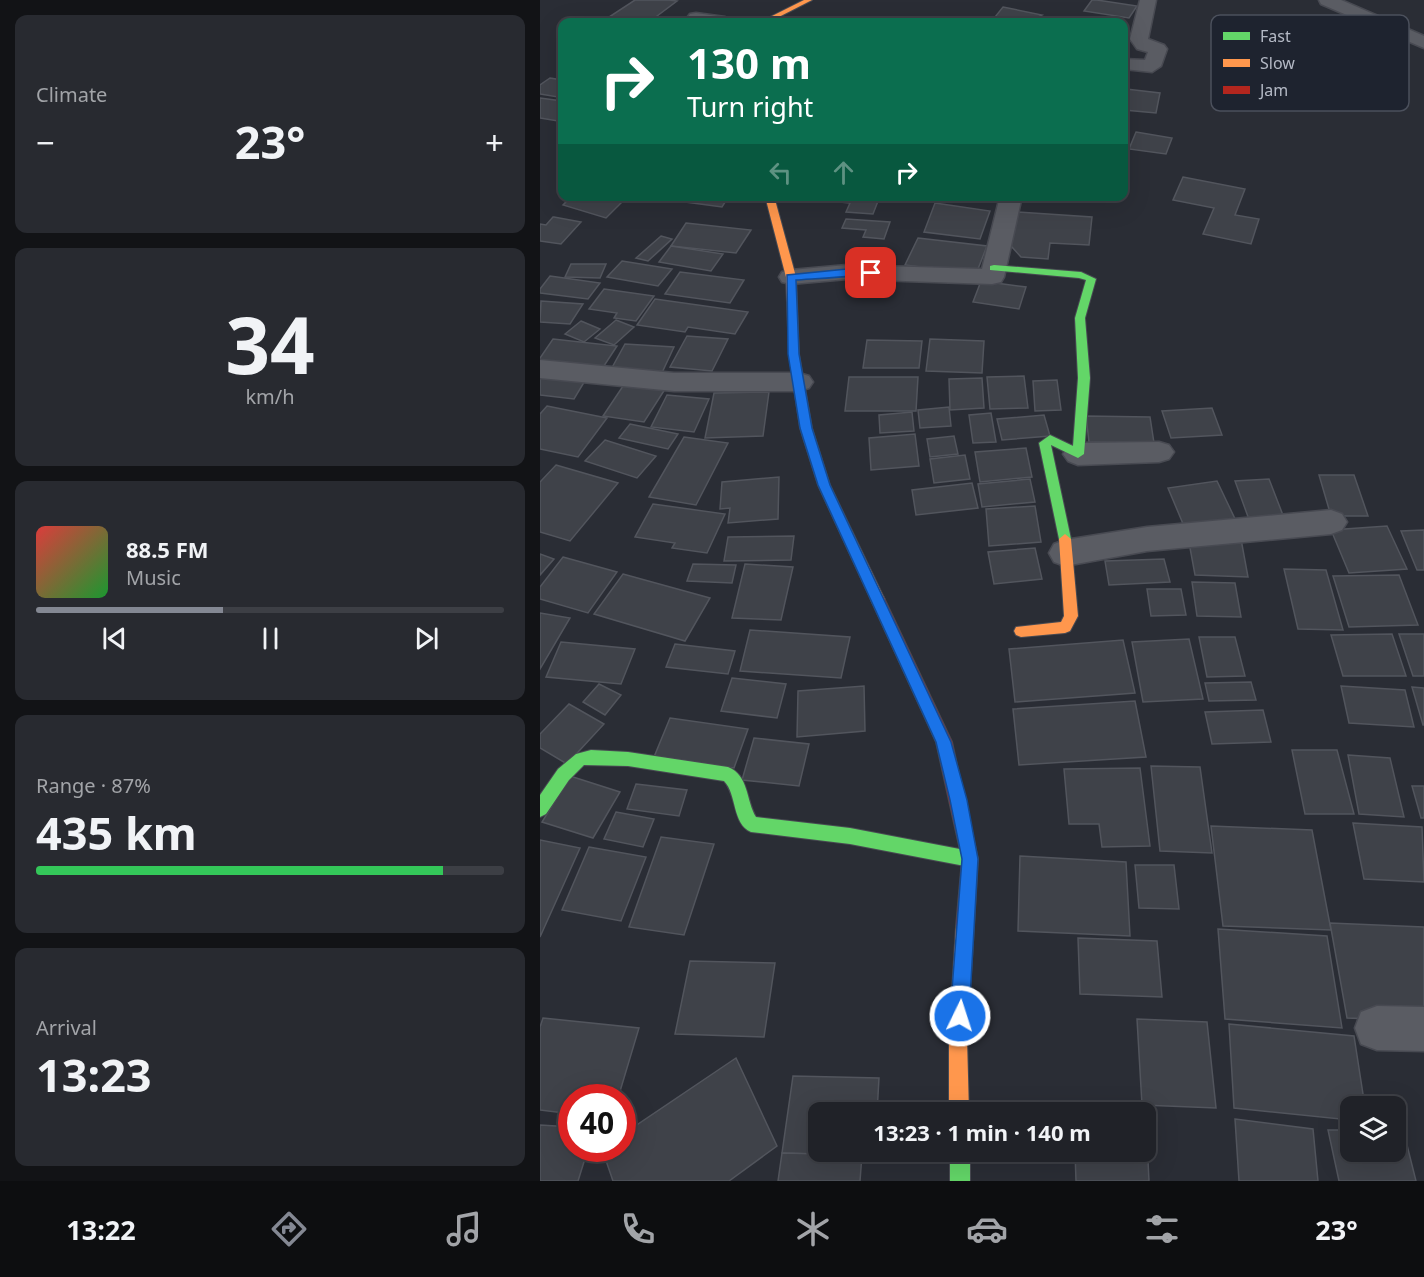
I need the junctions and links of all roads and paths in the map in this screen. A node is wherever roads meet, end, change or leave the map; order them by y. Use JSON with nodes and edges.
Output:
{"nodes":[{"id":1,"x":809,"y":0,"type":"edge"},
{"id":2,"x":1148,"y":0,"type":"edge"},
{"id":3,"x":1327,"y":0,"type":"edge"},
{"id":4,"x":1361,"y":15,"type":"edge"},
{"id":5,"x":772,"y":18,"type":"edge"},
{"id":6,"x":1409,"y":36,"type":"edge"},
{"id":7,"x":1424,"y":43,"type":"edge"},
{"id":8,"x":1128,"y":64,"type":"edge"},
{"id":9,"x":771,"y":201,"type":"edge"},
{"id":10,"x":1009,"y":201,"type":"edge"},
{"id":11,"x":994,"y":268,"type":"junction"},
{"id":12,"x":797,"y":277,"type":"junction"},
{"id":13,"x":540,"y":369,"type":"edge"},
{"id":14,"x":799,"y":382,"type":"junction"},
{"id":15,"x":1159,"y":452,"type":"dead end"},
{"id":16,"x":1078,"y":454,"type":"junction"},
{"id":17,"x":1331,"y":522,"type":"dead end"},
{"id":18,"x":1065,"y":553,"type":"junction"},
{"id":19,"x":1021,"y":631,"type":"dead end"},
{"id":20,"x":540,"y":809,"type":"edge"},
{"id":21,"x":970,"y":859,"type":"junction"},
{"id":22,"x":1377,"y":1028,"type":"dead end"},
{"id":23,"x":1424,"y":1029,"type":"edge"},
{"id":24,"x":959,"y":1102,"type":"edge"},
{"id":25,"x":960,"y":1162,"type":"edge"},
{"id":26,"x":960,"y":1181,"type":"edge"}],
"edges":[{"from":1,"to":5,"type":"street"},
{"from":2,"to":8,"type":"street"},
{"from":3,"to":4,"type":"street"},
{"from":6,"to":7,"type":"street"},
{"from":9,"to":12,"type":"street"},
{"from":10,"to":11,"type":"street"},
{"from":11,"to":12,"type":"street"},
{"from":11,"to":16,"type":"street"},
{"from":12,"to":14,"type":"street"},
{"from":13,"to":14,"type":"street"},
{"from":14,"to":21,"type":"street"},
{"from":15,"to":16,"type":"street"},
{"from":16,"to":18,"type":"street"},
{"from":17,"to":18,"type":"street"},
{"from":18,"to":19,"type":"street"},
{"from":20,"to":21,"type":"street"},
{"from":21,"to":24,"type":"street"},
{"from":22,"to":23,"type":"street"},
{"from":25,"to":26,"type":"street"}]}
